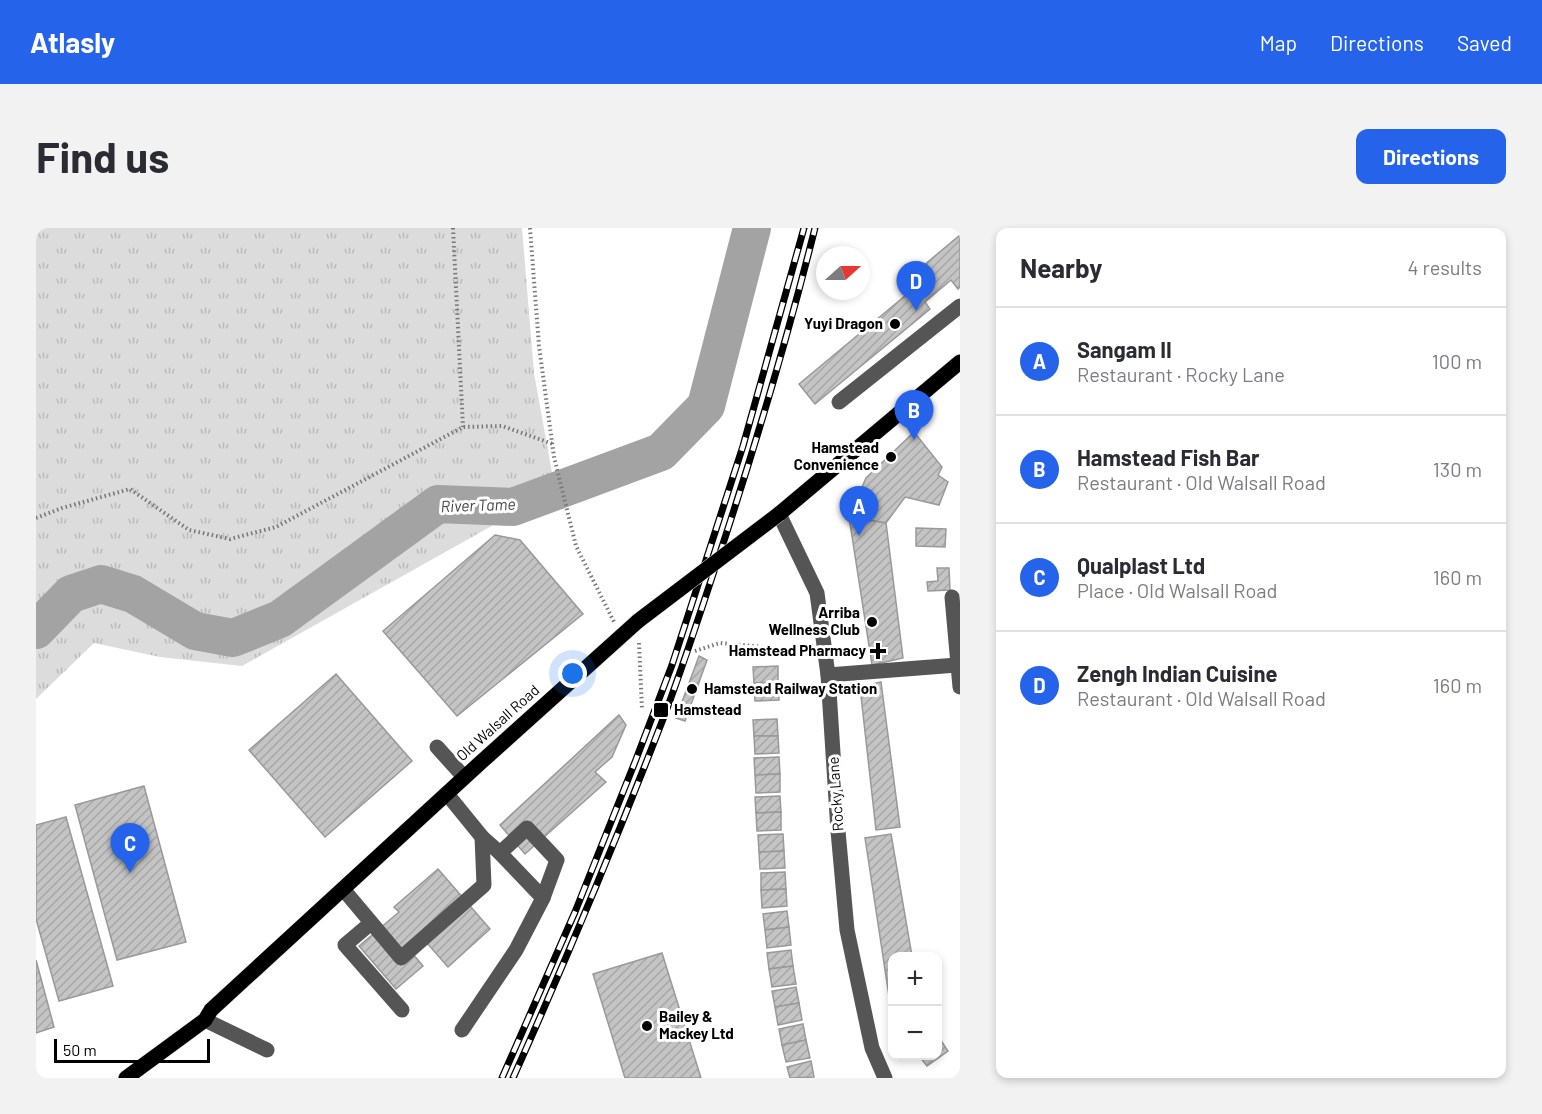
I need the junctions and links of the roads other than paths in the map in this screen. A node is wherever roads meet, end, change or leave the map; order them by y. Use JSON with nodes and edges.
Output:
{"nodes":[{"id":1,"x":960,"y":306,"type":"edge"},
{"id":2,"x":960,"y":362,"type":"edge"},
{"id":3,"x":839,"y":402,"type":"dead end"},
{"id":4,"x":779,"y":514,"type":"junction"},
{"id":5,"x":952,"y":597,"type":"dead end"},
{"id":6,"x":957,"y":665,"type":"junction"},
{"id":7,"x":828,"y":675,"type":"junction"},
{"id":8,"x":960,"y":687,"type":"edge"},
{"id":9,"x":437,"y":747,"type":"dead end"},
{"id":10,"x":464,"y":777,"type":"junction"},
{"id":11,"x":447,"y":794,"type":"junction"},
{"id":12,"x":483,"y":837,"type":"junction"},
{"id":13,"x":500,"y":853,"type":"junction"},
{"id":14,"x":343,"y":889,"type":"junction"},
{"id":15,"x":543,"y":898,"type":"junction"},
{"id":16,"x":371,"y":923,"type":"junction"},
{"id":17,"x":402,"y":1010,"type":"dead end"},
{"id":18,"x":205,"y":1020,"type":"junction"},
{"id":19,"x":462,"y":1030,"type":"dead end"},
{"id":20,"x":267,"y":1050,"type":"dead end"},
{"id":21,"x":126,"y":1078,"type":"edge"},
{"id":22,"x":885,"y":1078,"type":"edge"}],
"edges":[{"from":1,"to":3,"type":"street"},
{"from":2,"to":4,"type":"main road","name":"Old Walsall Road"},
{"from":4,"to":7,"type":"street","name":"Rocky Lane"},
{"from":4,"to":10,"type":"main road","name":"Old Walsall Road","bridge":true},
{"from":5,"to":6,"type":"street"},
{"from":6,"to":7,"type":"street"},
{"from":6,"to":8,"type":"street"},
{"from":7,"to":22,"type":"street","name":"Rocky Lane"},
{"from":9,"to":10,"type":"street"},
{"from":10,"to":11,"type":"main road","name":"Old Walsall Road"},
{"from":11,"to":12,"type":"street"},
{"from":11,"to":14,"type":"main road","name":"Old Walsall Road"},
{"from":12,"to":13,"type":"street"},
{"from":12,"to":16,"type":"street"},
{"from":13,"to":15,"type":"street"},
{"from":13,"to":15,"type":"street"},
{"from":14,"to":16,"type":"street"},
{"from":14,"to":18,"type":"main road","name":"Old Walsall Road"},
{"from":15,"to":19,"type":"street"},
{"from":16,"to":17,"type":"street"},
{"from":18,"to":20,"type":"street"},
{"from":18,"to":21,"type":"main road","name":"Old Walsall Road"}]}
